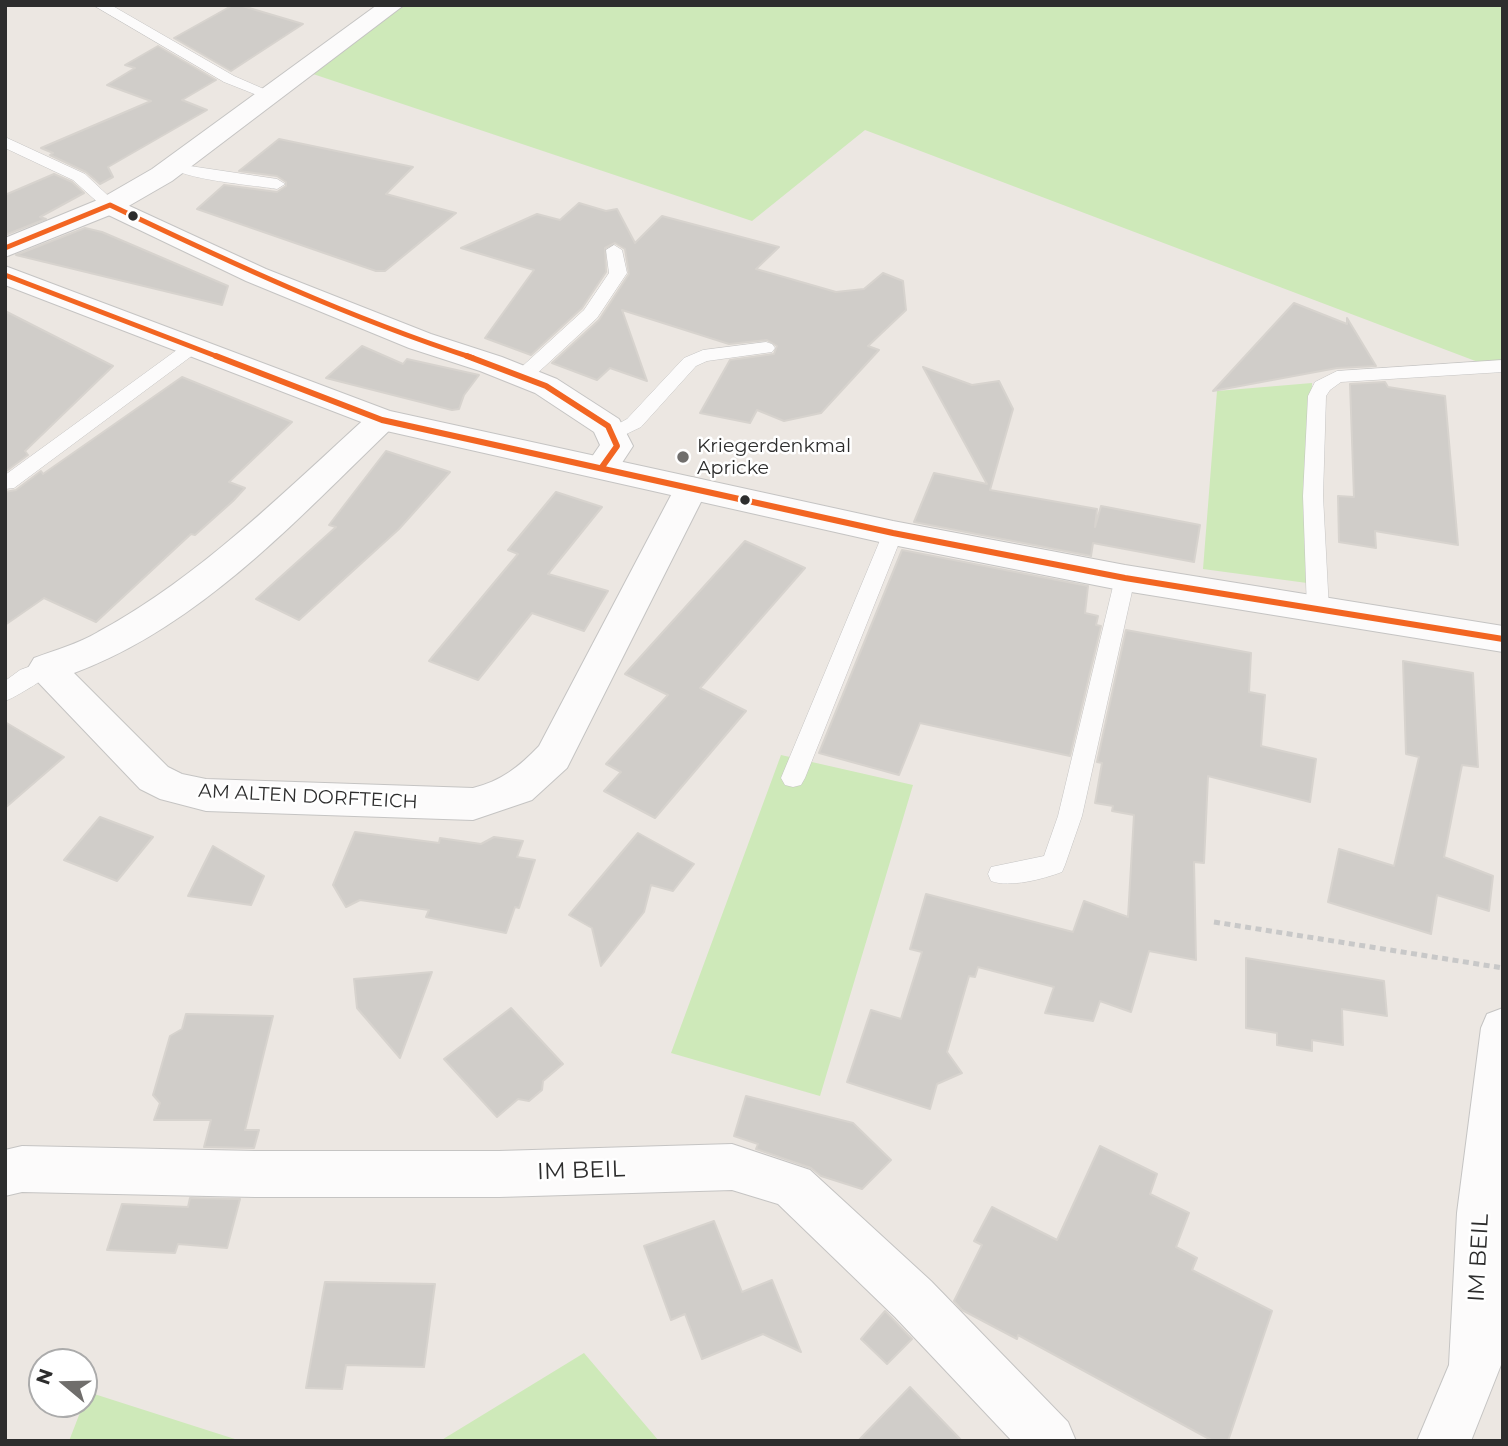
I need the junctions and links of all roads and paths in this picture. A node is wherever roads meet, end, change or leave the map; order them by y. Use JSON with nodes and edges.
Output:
{"nodes":[{"id":1,"x":100,"y":5,"type":"edge"},
{"id":2,"x":391,"y":5,"type":"edge"},
{"id":3,"x":272,"y":96,"type":"junction"},
{"id":4,"x":5,"y":142,"type":"edge"},
{"id":5,"x":175,"y":165,"type":"junction"},
{"id":6,"x":277,"y":184,"type":"dead end"},
{"id":7,"x":110,"y":205,"type":"junction"},
{"id":8,"x":5,"y":248,"type":"edge"},
{"id":9,"x":614,"y":250,"type":"dead end"},
{"id":10,"x":5,"y":275,"type":"edge"},
{"id":11,"x":191,"y":348,"type":"junction"},
{"id":12,"x":766,"y":348,"type":"dead end"},
{"id":13,"x":1503,"y":366,"type":"edge"},
{"id":14,"x":523,"y":376,"type":"junction"},
{"id":15,"x":382,"y":420,"type":"junction"},
{"id":16,"x":612,"y":435,"type":"junction"},
{"id":17,"x":602,"y":467,"type":"junction"},
{"id":18,"x":7,"y":483,"type":"dead end"},
{"id":19,"x":691,"y":488,"type":"junction"},
{"id":20,"x":893,"y":533,"type":"junction"},
{"id":21,"x":1125,"y":578,"type":"junction"},
{"id":22,"x":1318,"y":610,"type":"junction"},
{"id":23,"x":1503,"y":639,"type":"edge"},
{"id":24,"x":47,"y":668,"type":"junction"},
{"id":25,"x":5,"y":693,"type":"edge"},
{"id":26,"x":793,"y":778,"type":"dead end"},
{"id":27,"x":1000,"y":874,"type":"dead end"},
{"id":28,"x":1214,"y":922,"type":"dead end"},
{"id":29,"x":1503,"y":968,"type":"edge"},
{"id":30,"x":1503,"y":1028,"type":"edge"},
{"id":31,"x":5,"y":1173,"type":"edge"},
{"id":32,"x":1049,"y":1441,"type":"edge"},
{"id":33,"x":1444,"y":1441,"type":"edge"}],
"edges":[{"from":1,"to":3,"type":"lane"},
{"from":2,"to":3,"type":"street"},
{"from":3,"to":5,"type":"street"},
{"from":4,"to":7,"type":"lane"},
{"from":5,"to":6,"type":"lane"},
{"from":5,"to":7,"type":"street"},
{"from":7,"to":8,"type":"street"},
{"from":7,"to":14,"type":"street"},
{"from":9,"to":14,"type":"lane"},
{"from":10,"to":11,"type":"street"},
{"from":11,"to":15,"type":"street"},
{"from":11,"to":18,"type":"lane"},
{"from":12,"to":16,"type":"lane"},
{"from":13,"to":22,"type":"lane"},
{"from":14,"to":16,"type":"street"},
{"from":15,"to":17,"type":"street"},
{"from":15,"to":24,"type":"street"},
{"from":16,"to":17,"type":"street"},
{"from":17,"to":19,"type":"street"},
{"from":19,"to":20,"type":"street"},
{"from":19,"to":24,"type":"street","name":"AM ALTEN DORFTEICH"},
{"from":20,"to":21,"type":"street"},
{"from":20,"to":26,"type":"lane"},
{"from":21,"to":22,"type":"street"},
{"from":21,"to":27,"type":"lane"},
{"from":22,"to":23,"type":"street"},
{"from":24,"to":25,"type":"lane"},
{"from":28,"to":29,"type":"path"},
{"from":30,"to":33,"type":"street","name":"IM BEIL"},
{"from":31,"to":32,"type":"street","name":"IM BEIL"}]}
